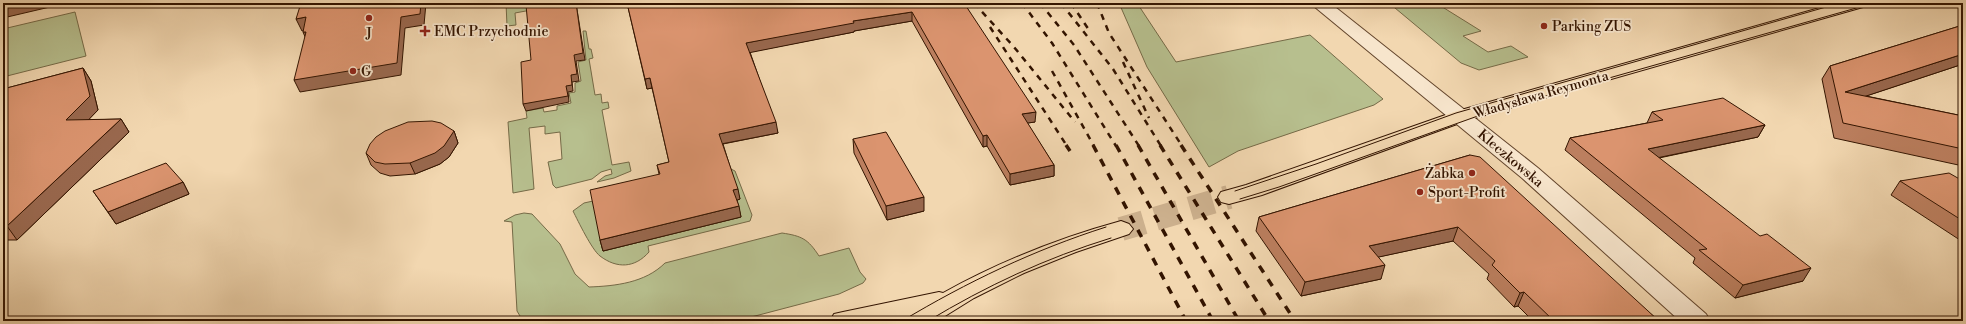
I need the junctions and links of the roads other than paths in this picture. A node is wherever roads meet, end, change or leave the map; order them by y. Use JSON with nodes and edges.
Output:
{"nodes":[{"id":1,"x":1319,"y":3,"type":"edge"},
{"id":2,"x":1857,"y":3,"type":"edge"},
{"id":3,"x":1461,"y":116,"type":"junction"},
{"id":4,"x":1229,"y":197,"type":"tunnel mouth"},
{"id":5,"x":1121,"y":229,"type":"tunnel mouth"},
{"id":6,"x":956,"y":297,"type":"junction"},
{"id":7,"x":843,"y":321,"type":"edge"},
{"id":8,"x":916,"y":321,"type":"edge"},
{"id":9,"x":1697,"y":321,"type":"edge"}],
"edges":[{"from":1,"to":3,"type":"street","name":"Kleczkowska"},
{"from":2,"to":3,"type":"main road","name":"Władysława Reymonta"},
{"from":3,"to":4,"type":"main road","name":"Władysława Reymonta"},
{"from":3,"to":9,"type":"street","name":"Kleczkowska"},
{"from":5,"to":6,"type":"main road"},
{"from":6,"to":7,"type":"main road"},
{"from":6,"to":8,"type":"main road"}]}
